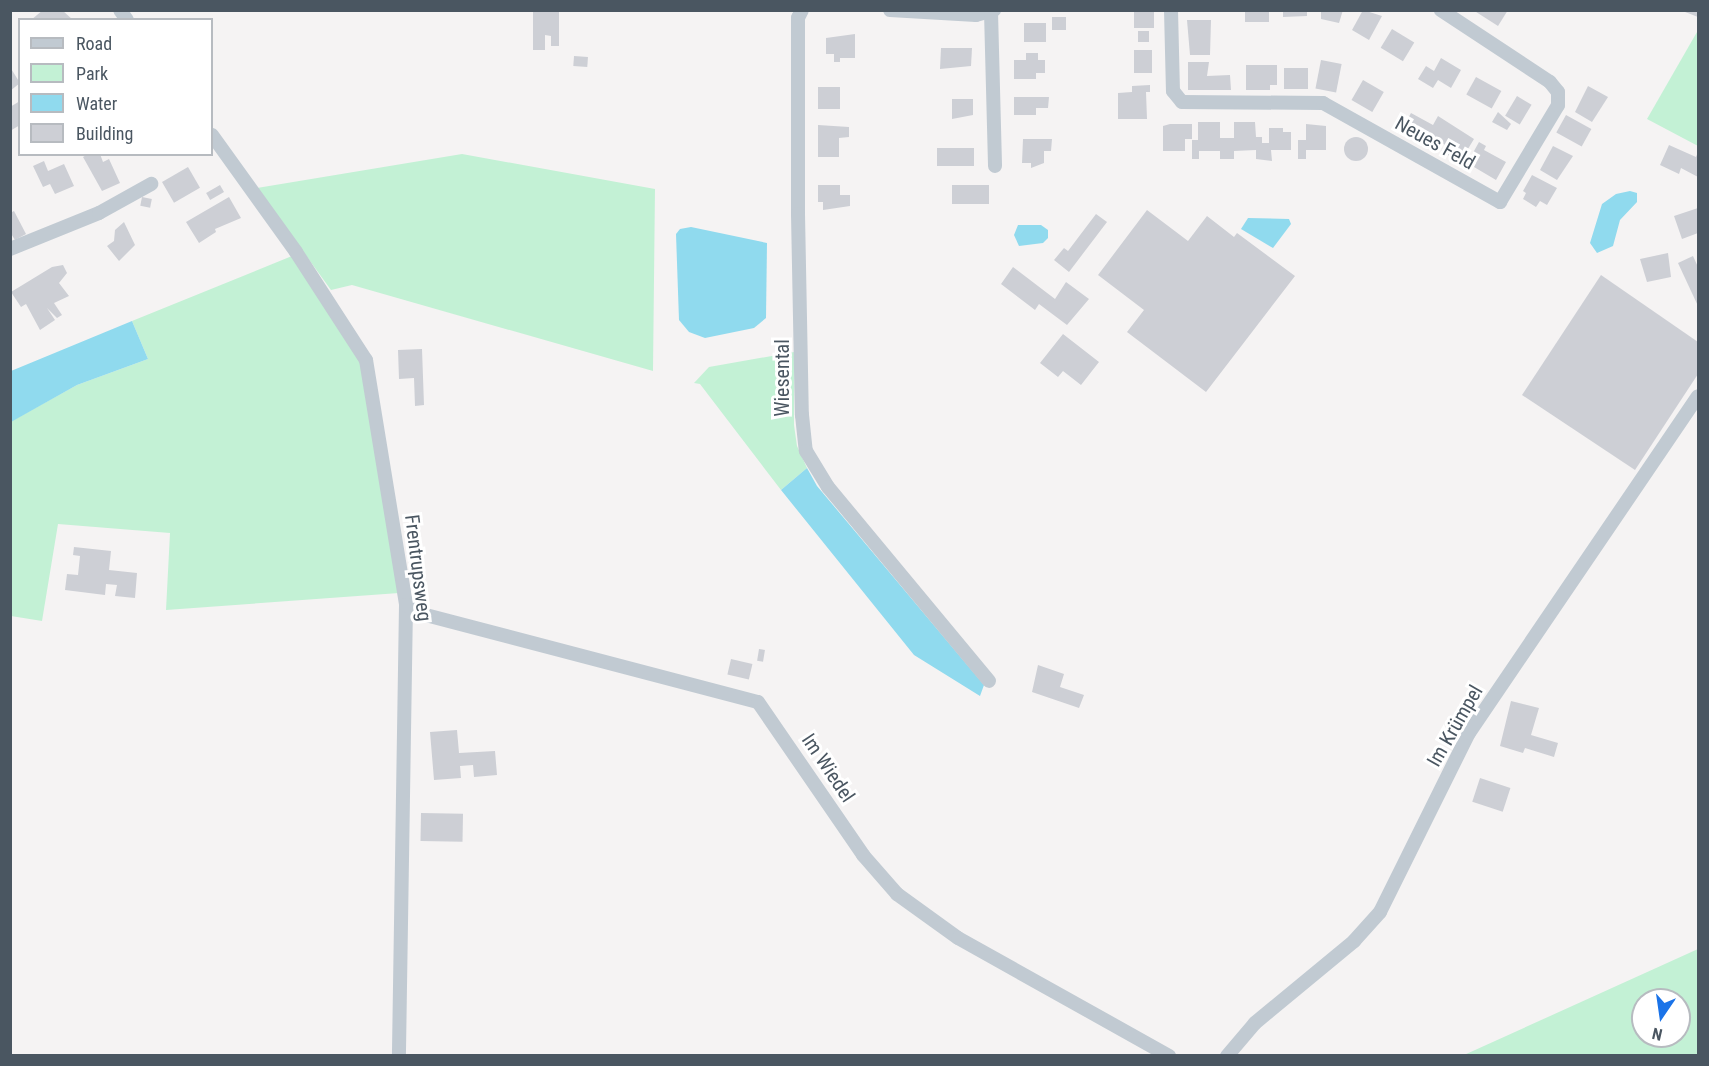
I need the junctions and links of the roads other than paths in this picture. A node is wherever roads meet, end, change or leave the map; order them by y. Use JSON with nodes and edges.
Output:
{"nodes":[{"id":1,"x":802,"y":10,"type":"edge"},
{"id":2,"x":890,"y":10,"type":"edge"},
{"id":3,"x":1171,"y":10,"type":"edge"},
{"id":4,"x":1442,"y":10,"type":"edge"},
{"id":5,"x":992,"y":11,"type":"edge"},
{"id":6,"x":213,"y":136,"type":"edge"},
{"id":7,"x":995,"y":166,"type":"dead end"},
{"id":8,"x":151,"y":184,"type":"dead end"},
{"id":9,"x":10,"y":249,"type":"edge"},
{"id":10,"x":1698,"y":396,"type":"edge"},
{"id":11,"x":406,"y":605,"type":"junction"},
{"id":12,"x":989,"y":681,"type":"dead end"},
{"id":13,"x":399,"y":1056,"type":"edge"},
{"id":14,"x":1169,"y":1056,"type":"edge"},
{"id":15,"x":1227,"y":1056,"type":"edge"}],
"edges":[{"from":1,"to":12,"type":"street","name":"Wiesental"},
{"from":2,"to":5,"type":"street"},
{"from":3,"to":4,"type":"street","name":"Neues Feld"},
{"from":5,"to":7,"type":"street"},
{"from":6,"to":11,"type":"street","name":"Frentrupsweg"},
{"from":8,"to":9,"type":"street"},
{"from":10,"to":15,"type":"street","name":"Im Krümpel"},
{"from":11,"to":13,"type":"street","name":"Frentrupsweg"},
{"from":11,"to":14,"type":"street","name":"Im Wiedel"}]}
